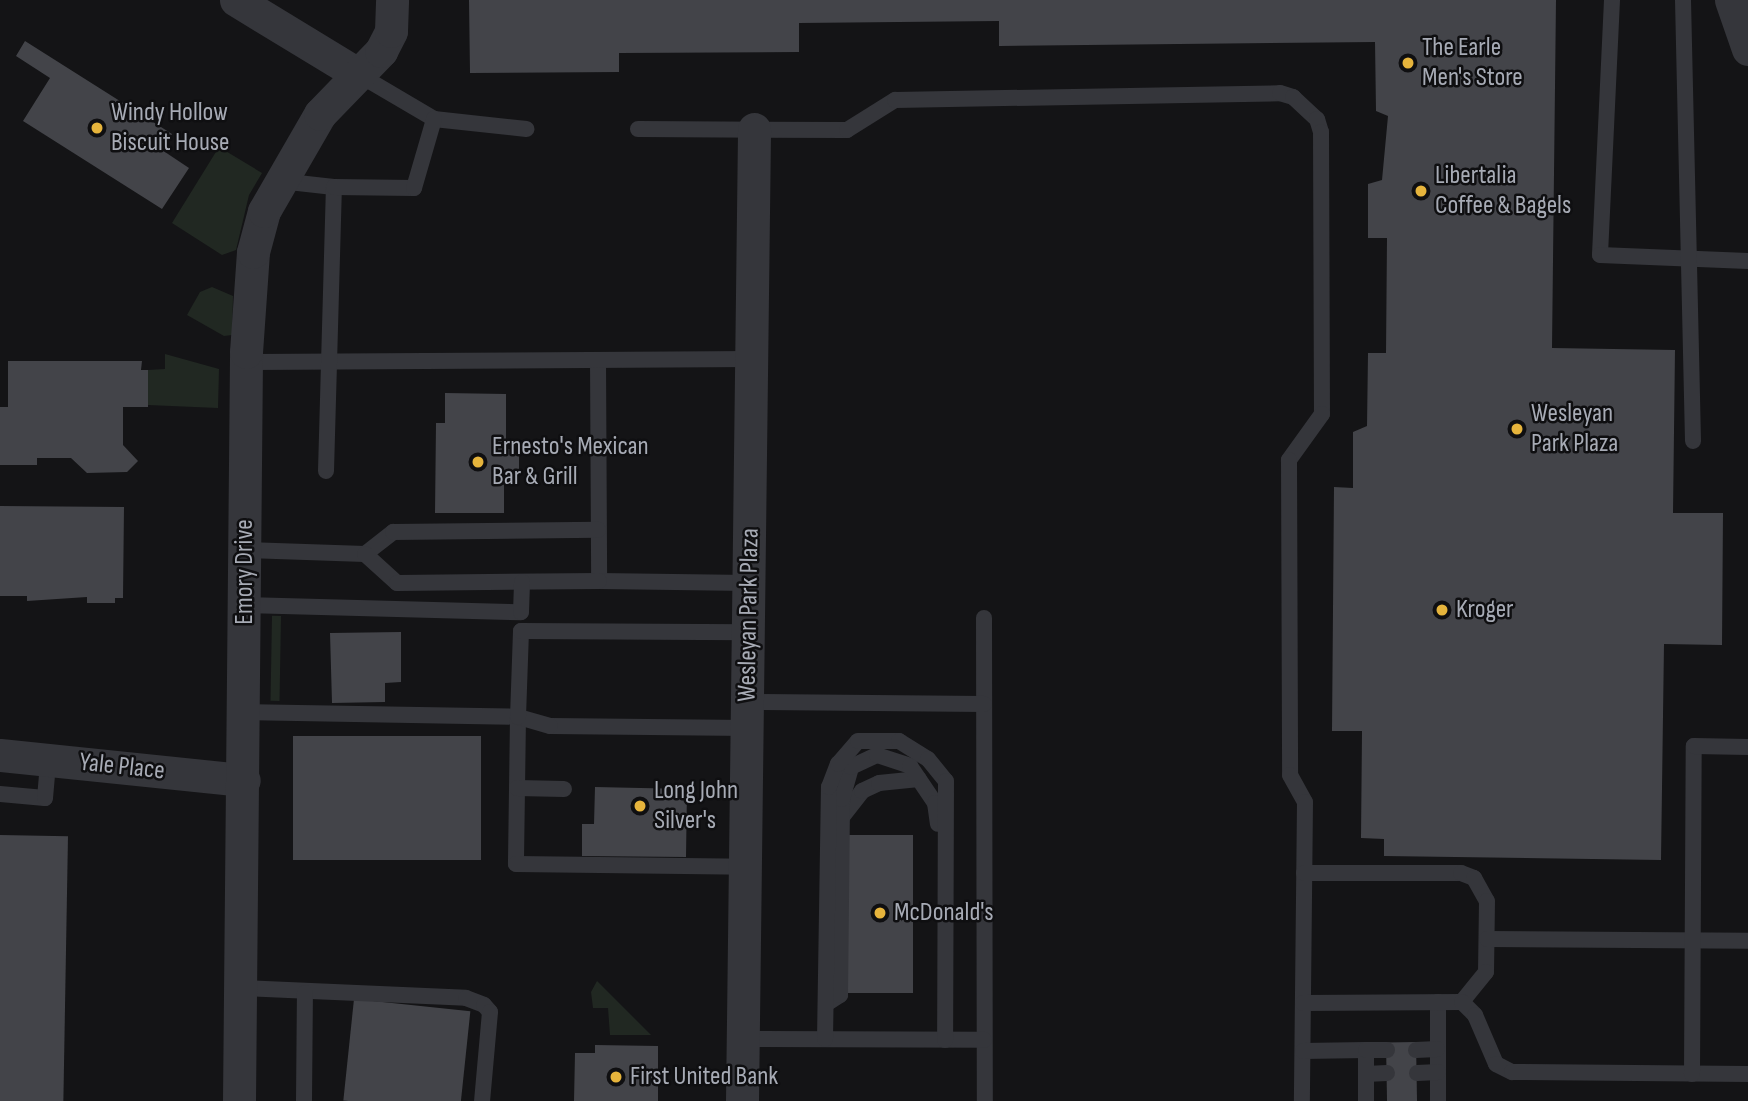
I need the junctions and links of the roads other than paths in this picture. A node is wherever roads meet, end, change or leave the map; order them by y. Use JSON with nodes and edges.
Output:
{"nodes":[{"id":1,"x":236,"y":0,"type":"edge"},
{"id":2,"x":391,"y":0,"type":"edge"},
{"id":3,"x":1612,"y":0,"type":"edge"},
{"id":4,"x":1683,"y":0,"type":"edge"},
{"id":5,"x":1731,"y":0,"type":"edge"},
{"id":6,"x":1748,"y":49,"type":"edge"},
{"id":7,"x":356,"y":73,"type":"junction"},
{"id":8,"x":434,"y":119,"type":"junction"},
{"id":9,"x":526,"y":129,"type":"dead end"},
{"id":10,"x":754,"y":129,"type":"junction"},
{"id":11,"x":639,"y":130,"type":"dead end"},
{"id":12,"x":279,"y":181,"type":"junction"},
{"id":13,"x":334,"y":187,"type":"junction"},
{"id":14,"x":1688,"y":257,"type":"junction"},
{"id":15,"x":1748,"y":261,"type":"edge"},
{"id":16,"x":751,"y":359,"type":"junction"},
{"id":17,"x":598,"y":360,"type":"junction"},
{"id":18,"x":327,"y":361,"type":"junction"},
{"id":19,"x":246,"y":362,"type":"junction"},
{"id":20,"x":1693,"y":441,"type":"dead end"},
{"id":21,"x":326,"y":471,"type":"dead end"},
{"id":22,"x":598,"y":530,"type":"junction"},
{"id":23,"x":245,"y":550,"type":"junction"},
{"id":24,"x":365,"y":554,"type":"junction"},
{"id":25,"x":599,"y":581,"type":"junction"},
{"id":26,"x":522,"y":582,"type":"junction"},
{"id":27,"x":749,"y":583,"type":"junction"},
{"id":28,"x":245,"y":605,"type":"junction"},
{"id":29,"x":522,"y":612,"type":"junction"},
{"id":30,"x":984,"y":618,"type":"dead end"},
{"id":31,"x":521,"y":631,"type":"junction"},
{"id":32,"x":748,"y":632,"type":"junction"},
{"id":33,"x":984,"y":704,"type":"junction"},
{"id":34,"x":245,"y":712,"type":"junction"},
{"id":35,"x":748,"y":715,"type":"junction"},
{"id":36,"x":518,"y":717,"type":"junction"},
{"id":37,"x":1748,"y":747,"type":"edge"},
{"id":38,"x":0,"y":755,"type":"edge"},
{"id":39,"x":48,"y":760,"type":"junction"},
{"id":40,"x":919,"y":779,"type":"junction"},
{"id":41,"x":244,"y":780,"type":"junction"},
{"id":42,"x":517,"y":788,"type":"junction"},
{"id":43,"x":564,"y":789,"type":"dead end"},
{"id":44,"x":0,"y":794,"type":"edge"},
{"id":45,"x":841,"y":817,"type":"junction"},
{"id":46,"x":946,"y":835,"type":"junction"},
{"id":47,"x":746,"y":867,"type":"junction"},
{"id":48,"x":1304,"y":873,"type":"junction"},
{"id":49,"x":1487,"y":939,"type":"junction"},
{"id":50,"x":1693,"y":941,"type":"junction"},
{"id":51,"x":1748,"y":941,"type":"edge"},
{"id":52,"x":241,"y":988,"type":"junction"},
{"id":53,"x":305,"y":993,"type":"junction"},
{"id":54,"x":1438,"y":1002,"type":"junction"},
{"id":55,"x":1462,"y":1002,"type":"junction"},
{"id":56,"x":1303,"y":1003,"type":"junction"},
{"id":57,"x":827,"y":1004,"type":"junction"},
{"id":58,"x":743,"y":1039,"type":"junction"},
{"id":59,"x":825,"y":1040,"type":"junction"},
{"id":60,"x":945,"y":1040,"type":"junction"},
{"id":61,"x":984,"y":1040,"type":"junction"},
{"id":62,"x":1437,"y":1049,"type":"junction"},
{"id":63,"x":1366,"y":1050,"type":"junction"},
{"id":64,"x":1387,"y":1050,"type":"dead end"},
{"id":65,"x":1416,"y":1050,"type":"dead end"},
{"id":66,"x":1303,"y":1051,"type":"junction"},
{"id":67,"x":1438,"y":1072,"type":"junction"},
{"id":68,"x":1387,"y":1073,"type":"dead end"},
{"id":69,"x":1417,"y":1073,"type":"dead end"},
{"id":70,"x":1366,"y":1074,"type":"junction"},
{"id":71,"x":1692,"y":1074,"type":"junction"},
{"id":72,"x":1748,"y":1074,"type":"edge"},
{"id":73,"x":239,"y":1101,"type":"edge"},
{"id":74,"x":304,"y":1101,"type":"edge"},
{"id":75,"x":482,"y":1101,"type":"edge"},
{"id":76,"x":742,"y":1101,"type":"edge"},
{"id":77,"x":985,"y":1101,"type":"edge"},
{"id":78,"x":1302,"y":1101,"type":"edge"},
{"id":79,"x":1366,"y":1101,"type":"edge"},
{"id":80,"x":1438,"y":1101,"type":"edge"}],
"edges":[{"from":1,"to":7,"type":"street"},
{"from":2,"to":7,"type":"street","name":"Emory Drive"},
{"from":3,"to":14,"type":"lane"},
{"from":4,"to":14,"type":"lane"},
{"from":5,"to":6,"type":"street"},
{"from":7,"to":8,"type":"lane"},
{"from":7,"to":12,"type":"street","name":"Emory Drive"},
{"from":8,"to":9,"type":"lane"},
{"from":8,"to":13,"type":"lane"},
{"from":10,"to":11,"type":"lane"},
{"from":10,"to":16,"type":"street","name":"Wesleyan Park Plaza"},
{"from":10,"to":48,"type":"lane"},
{"from":12,"to":13,"type":"lane"},
{"from":12,"to":19,"type":"street","name":"Emory Drive"},
{"from":13,"to":18,"type":"lane"},
{"from":14,"to":15,"type":"lane"},
{"from":14,"to":20,"type":"lane"},
{"from":16,"to":17,"type":"lane"},
{"from":16,"to":27,"type":"street","name":"Wesleyan Park Plaza"},
{"from":17,"to":18,"type":"lane"},
{"from":17,"to":22,"type":"lane"},
{"from":18,"to":19,"type":"lane"},
{"from":18,"to":21,"type":"lane"},
{"from":19,"to":23,"type":"street","name":"Emory Drive"},
{"from":22,"to":24,"type":"lane"},
{"from":22,"to":25,"type":"lane"},
{"from":23,"to":24,"type":"lane"},
{"from":23,"to":28,"type":"street","name":"Emory Drive"},
{"from":24,"to":26,"type":"lane"},
{"from":25,"to":26,"type":"lane"},
{"from":25,"to":27,"type":"lane"},
{"from":26,"to":29,"type":"lane"},
{"from":27,"to":32,"type":"street","name":"Wesleyan Park Plaza"},
{"from":28,"to":29,"type":"lane"},
{"from":28,"to":34,"type":"street","name":"Emory Drive"},
{"from":29,"to":31,"type":"lane"},
{"from":30,"to":33,"type":"lane"},
{"from":31,"to":32,"type":"lane"},
{"from":31,"to":36,"type":"lane"},
{"from":32,"to":35,"type":"street","name":"Wesleyan Park Plaza"},
{"from":33,"to":35,"type":"lane"},
{"from":33,"to":61,"type":"lane"},
{"from":34,"to":36,"type":"lane"},
{"from":34,"to":41,"type":"street","name":"Emory Drive"},
{"from":35,"to":36,"type":"lane"},
{"from":35,"to":47,"type":"street","name":"Wesleyan Park Plaza"},
{"from":36,"to":42,"type":"lane"},
{"from":37,"to":50,"type":"lane"},
{"from":38,"to":39,"type":"street","name":"Yale Place"},
{"from":39,"to":41,"type":"street","name":"Yale Place"},
{"from":39,"to":44,"type":"lane"},
{"from":40,"to":45,"type":"lane"},
{"from":40,"to":45,"type":"lane"},
{"from":40,"to":46,"type":"lane"},
{"from":41,"to":52,"type":"street","name":"Emory Drive"},
{"from":42,"to":43,"type":"lane"},
{"from":42,"to":47,"type":"lane"},
{"from":45,"to":57,"type":"lane"},
{"from":46,"to":57,"type":"lane"},
{"from":46,"to":60,"type":"lane"},
{"from":47,"to":58,"type":"street","name":"Wesleyan Park Plaza"},
{"from":48,"to":49,"type":"lane"},
{"from":48,"to":56,"type":"lane"},
{"from":49,"to":50,"type":"lane"},
{"from":49,"to":55,"type":"lane"},
{"from":50,"to":51,"type":"lane"},
{"from":50,"to":71,"type":"lane"},
{"from":52,"to":53,"type":"lane"},
{"from":52,"to":73,"type":"street","name":"Emory Drive"},
{"from":53,"to":74,"type":"lane"},
{"from":53,"to":75,"type":"lane"},
{"from":54,"to":55,"type":"lane"},
{"from":54,"to":56,"type":"lane"},
{"from":54,"to":62,"type":"lane"},
{"from":55,"to":71,"type":"lane"},
{"from":56,"to":66,"type":"lane"},
{"from":57,"to":59,"type":"lane"},
{"from":58,"to":59,"type":"lane"},
{"from":58,"to":76,"type":"street","name":"Wesleyan Park Plaza"},
{"from":59,"to":60,"type":"lane"},
{"from":60,"to":61,"type":"lane"},
{"from":61,"to":77,"type":"lane"},
{"from":62,"to":65,"type":"lane"},
{"from":62,"to":67,"type":"lane"},
{"from":63,"to":64,"type":"lane"},
{"from":63,"to":66,"type":"lane"},
{"from":63,"to":70,"type":"lane"},
{"from":66,"to":78,"type":"lane"},
{"from":67,"to":69,"type":"lane"},
{"from":67,"to":80,"type":"lane"},
{"from":68,"to":70,"type":"lane"},
{"from":70,"to":79,"type":"lane"},
{"from":71,"to":72,"type":"lane"}]}
